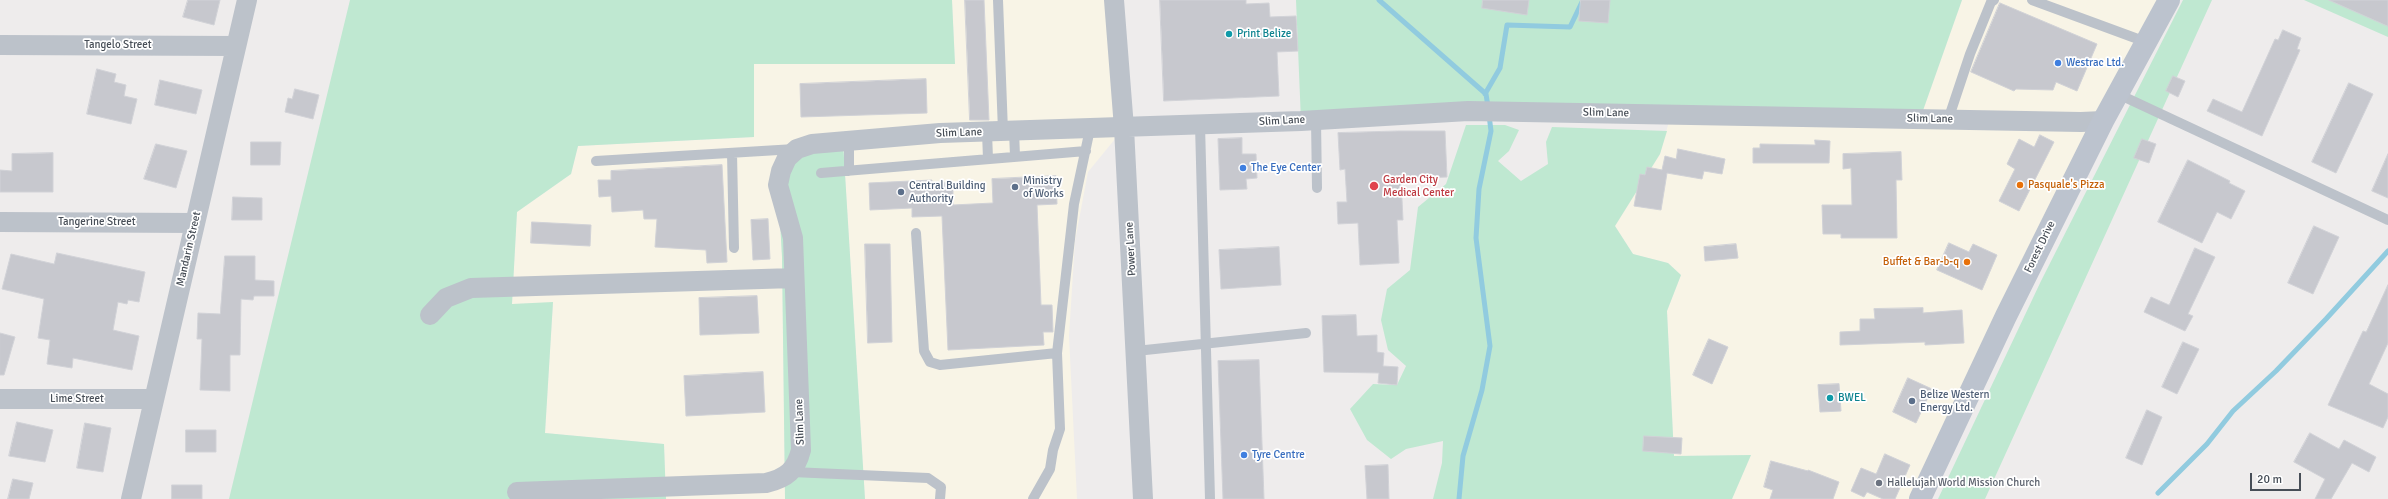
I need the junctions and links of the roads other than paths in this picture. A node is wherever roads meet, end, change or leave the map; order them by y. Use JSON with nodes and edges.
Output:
{"nodes":[{"id":1,"x":246,"y":0,"type":"edge"},
{"id":2,"x":998,"y":0,"type":"edge"},
{"id":3,"x":1114,"y":0,"type":"edge"},
{"id":4,"x":1994,"y":0,"type":"edge"},
{"id":5,"x":2032,"y":0,"type":"edge"},
{"id":6,"x":2169,"y":0,"type":"edge"},
{"id":7,"x":2146,"y":42,"type":"junction"},
{"id":8,"x":0,"y":45,"type":"edge"},
{"id":9,"x":236,"y":46,"type":"junction"},
{"id":10,"x":2118,"y":94,"type":"junction"},
{"id":11,"x":1316,"y":120,"type":"junction"},
{"id":12,"x":1948,"y":120,"type":"junction"},
{"id":13,"x":2103,"y":121,"type":"junction"},
{"id":14,"x":1200,"y":125,"type":"junction"},
{"id":15,"x":1124,"y":128,"type":"junction"},
{"id":16,"x":1090,"y":129,"type":"junction"},
{"id":17,"x":1001,"y":131,"type":"junction"},
{"id":18,"x":849,"y":140,"type":"junction"},
{"id":19,"x":797,"y":148,"type":"junction"},
{"id":20,"x":1086,"y":151,"type":"junction"},
{"id":21,"x":732,"y":153,"type":"junction"},
{"id":22,"x":1015,"y":156,"type":"junction"},
{"id":23,"x":988,"y":159,"type":"junction"},
{"id":24,"x":596,"y":161,"type":"dead end"},
{"id":25,"x":849,"y":171,"type":"junction"},
{"id":26,"x":821,"y":173,"type":"dead end"},
{"id":27,"x":1317,"y":188,"type":"dead end"},
{"id":28,"x":2388,"y":220,"type":"edge"},
{"id":29,"x":0,"y":222,"type":"edge"},
{"id":30,"x":195,"y":223,"type":"junction"},
{"id":31,"x":916,"y":233,"type":"dead end"},
{"id":32,"x":734,"y":248,"type":"dead end"},
{"id":33,"x":794,"y":278,"type":"junction"},
{"id":34,"x":430,"y":315,"type":"dead end"},
{"id":35,"x":1306,"y":333,"type":"dead end"},
{"id":36,"x":1206,"y":343,"type":"junction"},
{"id":37,"x":1136,"y":351,"type":"junction"},
{"id":38,"x":1057,"y":353,"type":"junction"},
{"id":39,"x":0,"y":399,"type":"edge"},
{"id":40,"x":154,"y":399,"type":"junction"},
{"id":41,"x":792,"y":472,"type":"junction"},
{"id":42,"x":517,"y":492,"type":"dead end"},
{"id":43,"x":131,"y":499,"type":"edge"},
{"id":44,"x":940,"y":499,"type":"edge"},
{"id":45,"x":1033,"y":499,"type":"edge"},
{"id":46,"x":1143,"y":499,"type":"edge"},
{"id":47,"x":1210,"y":499,"type":"edge"},
{"id":48,"x":1920,"y":499,"type":"edge"}],
"edges":[{"from":1,"to":9,"type":"street","name":"Mandarin Street"},
{"from":2,"to":17,"type":"lane"},
{"from":3,"to":15,"type":"street","name":"Power Lane"},
{"from":4,"to":12,"type":"lane"},
{"from":5,"to":7,"type":"lane"},
{"from":6,"to":7,"type":"main road","name":"Forest Drive"},
{"from":7,"to":10,"type":"main road","name":"Forest Drive"},
{"from":8,"to":9,"type":"street","name":"Tangelo Street"},
{"from":9,"to":30,"type":"street","name":"Mandarin Street"},
{"from":10,"to":13,"type":"main road","name":"Forest Drive"},
{"from":10,"to":28,"type":"lane"},
{"from":11,"to":12,"type":"street","name":"Slim Lane"},
{"from":11,"to":14,"type":"street","name":"Slim Lane"},
{"from":11,"to":27,"type":"lane"},
{"from":12,"to":13,"type":"street","name":"Slim Lane"},
{"from":13,"to":48,"type":"main road","name":"Forest Drive"},
{"from":14,"to":15,"type":"street","name":"Slim Lane"},
{"from":14,"to":36,"type":"lane"},
{"from":15,"to":16,"type":"street","name":"Slim Lane"},
{"from":15,"to":37,"type":"street","name":"Power Lane"},
{"from":16,"to":17,"type":"street","name":"Slim Lane"},
{"from":16,"to":20,"type":"lane"},
{"from":17,"to":18,"type":"street","name":"Slim Lane"},
{"from":17,"to":22,"type":"lane"},
{"from":17,"to":23,"type":"lane"},
{"from":18,"to":19,"type":"street","name":"Slim Lane"},
{"from":18,"to":25,"type":"lane"},
{"from":19,"to":21,"type":"lane"},
{"from":19,"to":33,"type":"street","name":"Slim Lane"},
{"from":20,"to":22,"type":"lane"},
{"from":20,"to":38,"type":"lane"},
{"from":21,"to":24,"type":"lane"},
{"from":21,"to":32,"type":"lane"},
{"from":22,"to":23,"type":"lane"},
{"from":23,"to":25,"type":"lane"},
{"from":25,"to":26,"type":"lane"},
{"from":29,"to":30,"type":"street","name":"Tangerine Street"},
{"from":30,"to":40,"type":"street","name":"Mandarin Street"},
{"from":31,"to":38,"type":"lane"},
{"from":33,"to":34,"type":"street"},
{"from":33,"to":41,"type":"street","name":"Slim Lane"},
{"from":35,"to":36,"type":"lane"},
{"from":36,"to":37,"type":"lane"},
{"from":36,"to":47,"type":"lane"},
{"from":37,"to":46,"type":"street","name":"Power Lane"},
{"from":38,"to":45,"type":"lane"},
{"from":39,"to":40,"type":"street","name":"Lime Street"},
{"from":40,"to":43,"type":"street","name":"Mandarin Street"},
{"from":41,"to":42,"type":"street"},
{"from":41,"to":44,"type":"lane"}]}
